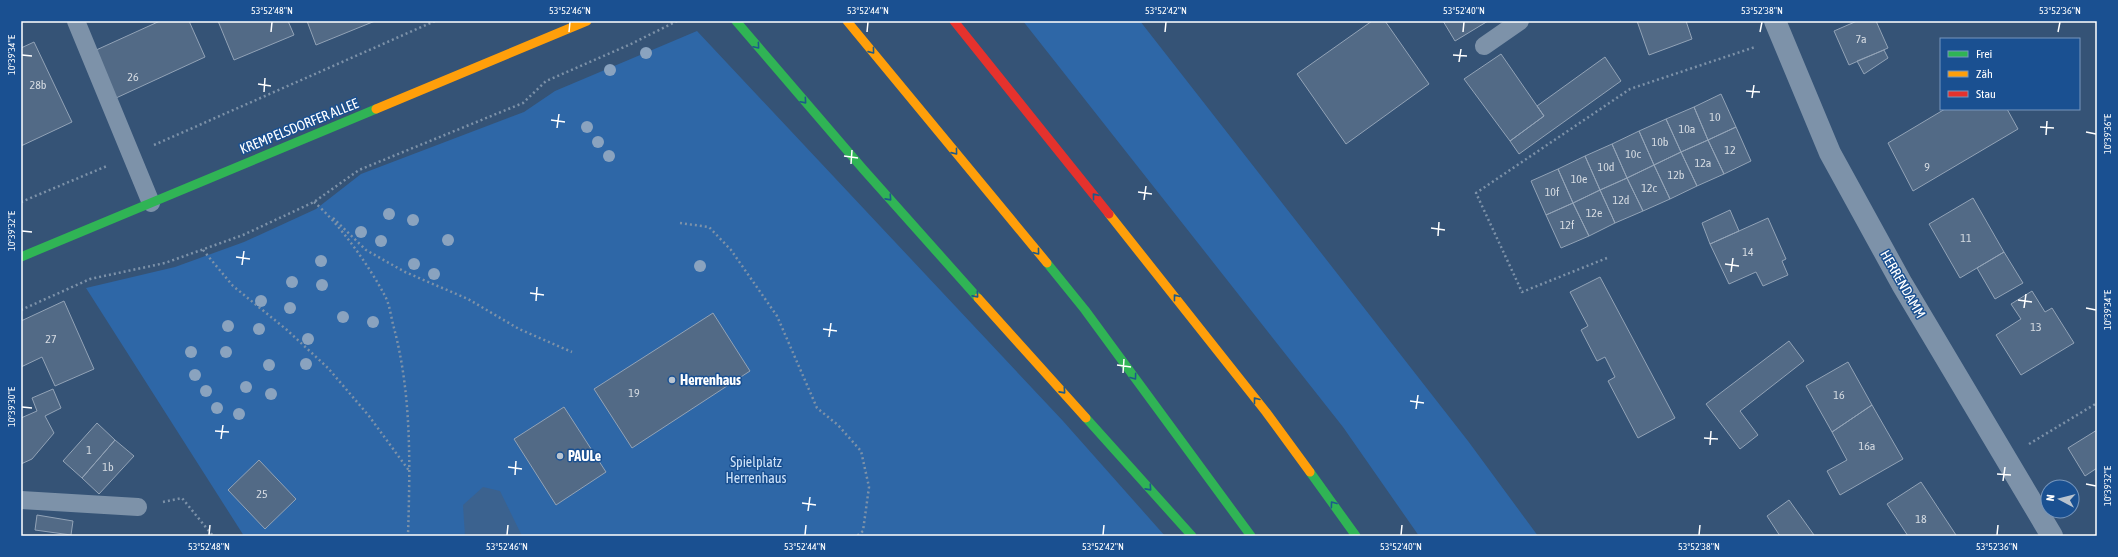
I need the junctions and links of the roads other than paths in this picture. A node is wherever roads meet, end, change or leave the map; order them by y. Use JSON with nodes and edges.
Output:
{"nodes":[{"id":1,"x":76,"y":21,"type":"edge"},
{"id":2,"x":588,"y":21,"type":"edge"},
{"id":3,"x":736,"y":21,"type":"edge"},
{"id":4,"x":847,"y":21,"type":"edge"},
{"id":5,"x":954,"y":21,"type":"edge"},
{"id":6,"x":1520,"y":21,"type":"edge"},
{"id":7,"x":1779,"y":30,"type":"edge"},
{"id":8,"x":1484,"y":46,"type":"dead end"},
{"id":9,"x":151,"y":203,"type":"junction"},
{"id":10,"x":21,"y":257,"type":"edge"},
{"id":11,"x":21,"y":500,"type":"edge"},
{"id":12,"x":138,"y":507,"type":"road end"},
{"id":13,"x":1192,"y":536,"type":"edge"},
{"id":14,"x":1251,"y":536,"type":"edge"},
{"id":15,"x":1356,"y":536,"type":"edge"},
{"id":16,"x":2052,"y":536,"type":"edge"}],
"edges":[{"from":1,"to":9,"type":"lane"},
{"from":2,"to":9,"type":"main road","name":"KREMPELSDORFER ALLEE"},
{"from":3,"to":13,"type":"main road","one_way":true},
{"from":4,"to":14,"type":"main road","one_way":true},
{"from":15,"to":5,"type":"main road","one_way":true},
{"from":6,"to":8,"type":"lane"},
{"from":7,"to":16,"type":"street","name":"HERRENDAMM"},
{"from":9,"to":10,"type":"main road","name":"KREMPELSDORFER ALLEE"},
{"from":11,"to":12,"type":"lane"}]}
